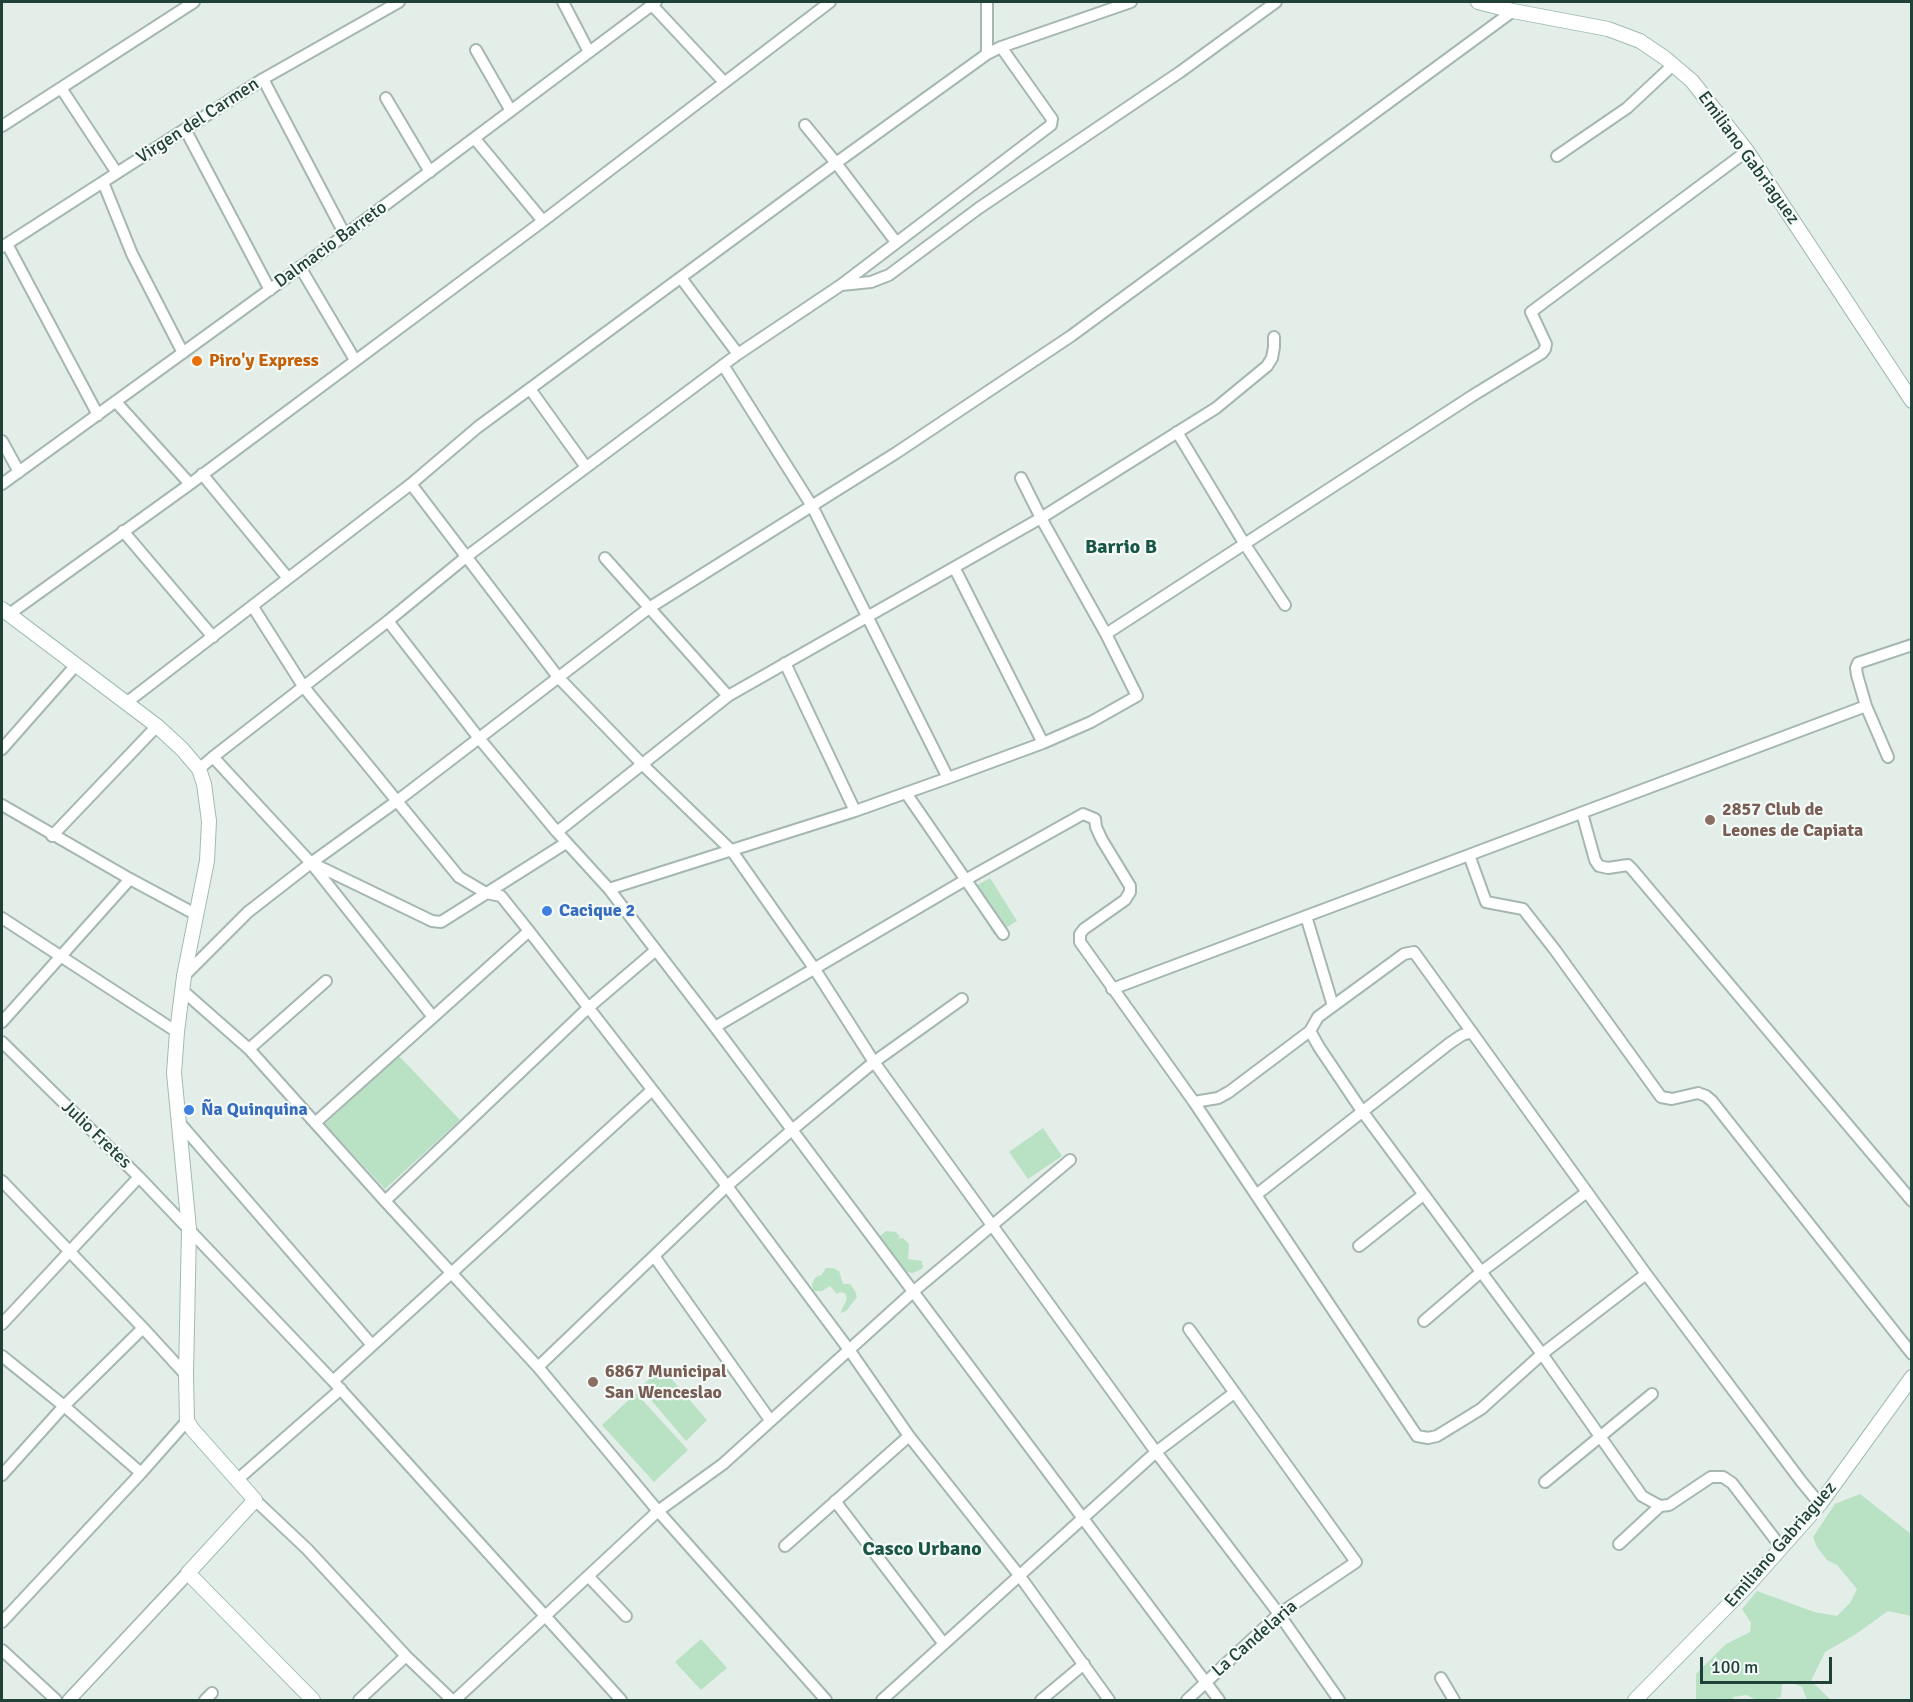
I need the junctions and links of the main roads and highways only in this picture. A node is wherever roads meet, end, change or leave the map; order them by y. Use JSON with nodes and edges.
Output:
{"nodes":[{"id":1,"x":1478,"y":2,"type":"edge"},
{"id":2,"x":1911,"y":401,"type":"edge"},
{"id":3,"x":5,"y":612,"type":"edge"},
{"id":4,"x":1911,"y":1377,"type":"edge"},
{"id":5,"x":313,"y":1701,"type":"edge"},
{"id":6,"x":1635,"y":1701,"type":"edge"}],
"edges":[{"from":1,"to":2,"type":"main road","name":"Emiliano Gabriaguez"},
{"from":3,"to":5,"type":"main road"},
{"from":4,"to":6,"type":"main road","name":"Emiliano Gabriaguez"}]}
